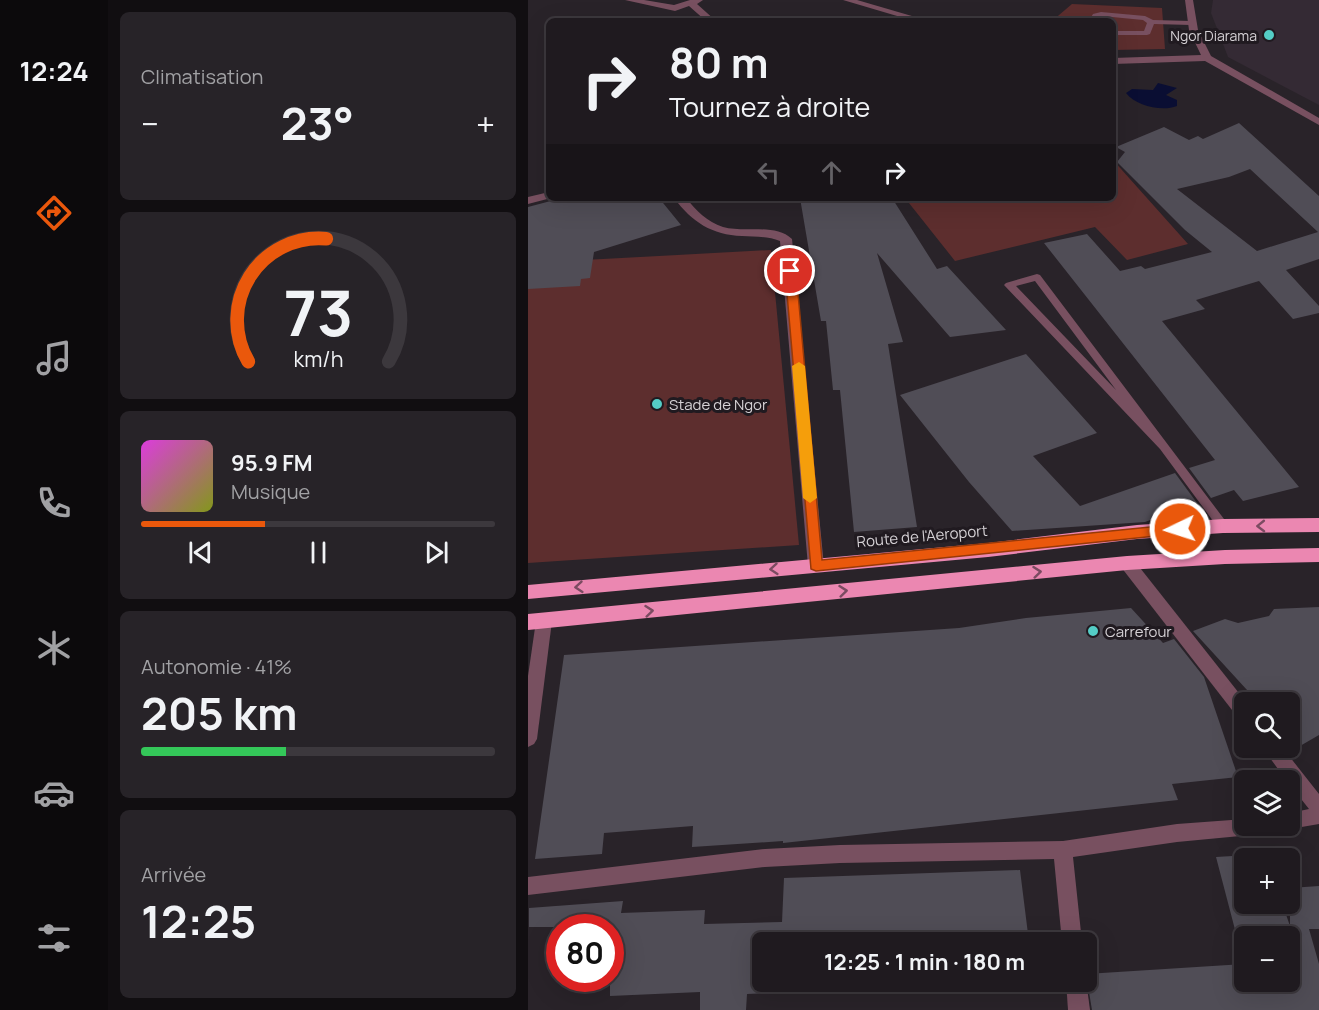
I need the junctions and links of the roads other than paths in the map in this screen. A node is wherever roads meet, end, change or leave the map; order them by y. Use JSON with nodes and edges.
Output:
{"nodes":[{"id":1,"x":629,"y":0,"type":"edge"},
{"id":2,"x":847,"y":0,"type":"edge"},
{"id":3,"x":1189,"y":0,"type":"edge"},
{"id":4,"x":695,"y":2,"type":"edge"},
{"id":5,"x":708,"y":18,"type":"edge"},
{"id":6,"x":913,"y":18,"type":"edge"},
{"id":7,"x":1095,"y":18,"type":"edge"},
{"id":8,"x":1151,"y":22,"type":"junction"},
{"id":9,"x":1191,"y":23,"type":"junction"},
{"id":10,"x":1116,"y":33,"type":"edge"},
{"id":11,"x":1207,"y":58,"type":"junction"},
{"id":12,"x":1116,"y":61,"type":"edge"},
{"id":13,"x":1319,"y":122,"type":"edge"},
{"id":14,"x":546,"y":196,"type":"edge"},
{"id":15,"x":528,"y":201,"type":"edge"},
{"id":16,"x":682,"y":201,"type":"edge"},
{"id":17,"x":1164,"y":447,"type":"junction"},
{"id":18,"x":1319,"y":525,"type":"edge"},
{"id":19,"x":1223,"y":526,"type":"junction"},
{"id":20,"x":1319,"y":555,"type":"edge"},
{"id":21,"x":1127,"y":563,"type":"junction"},
{"id":22,"x":816,"y":566,"type":"junction"},
{"id":23,"x":528,"y":592,"type":"edge"},
{"id":24,"x":536,"y":622,"type":"edge"},
{"id":25,"x":1234,"y":700,"type":"edge"},
{"id":26,"x":528,"y":739,"type":"edge"},
{"id":27,"x":1280,"y":758,"type":"edge"},
{"id":28,"x":1319,"y":808,"type":"edge"},
{"id":29,"x":1319,"y":816,"type":"edge"},
{"id":30,"x":1300,"y":820,"type":"edge"},
{"id":31,"x":1234,"y":828,"type":"edge"},
{"id":32,"x":1064,"y":849,"type":"junction"},
{"id":33,"x":528,"y":886,"type":"edge"},
{"id":34,"x":1071,"y":932,"type":"edge"},
{"id":35,"x":1077,"y":992,"type":"edge"},
{"id":36,"x":1079,"y":1010,"type":"edge"}],
"edges":[{"from":1,"to":4,"type":"street"},
{"from":2,"to":6,"type":"street"},
{"from":3,"to":9,"type":"street"},
{"from":4,"to":5,"type":"street"},
{"from":7,"to":8,"type":"lane"},
{"from":8,"to":9,"type":"lane"},
{"from":8,"to":10,"type":"lane"},
{"from":9,"to":11,"type":"street"},
{"from":11,"to":12,"type":"street"},
{"from":11,"to":13,"type":"street"},
{"from":14,"to":15,"type":"street"},
{"from":16,"to":22,"type":"street"},
{"from":17,"to":17,"type":"lane"},
{"from":17,"to":19,"type":"lane"},
{"from":18,"to":19,"type":"highway","name":"Route de l'Aeroport","one_way":true},
{"from":19,"to":22,"type":"highway","name":"Route de l'Aeroport"},
{"from":20,"to":21,"type":"highway"},
{"from":24,"to":21,"type":"highway","one_way":true},
{"from":21,"to":25,"type":"street"},
{"from":22,"to":23,"type":"highway","name":"Route de l'Aeroport","one_way":true},
{"from":24,"to":26,"type":"street"},
{"from":27,"to":28,"type":"street"},
{"from":29,"to":30,"type":"street"},
{"from":31,"to":32,"type":"street"},
{"from":32,"to":33,"type":"street"},
{"from":32,"to":34,"type":"street"},
{"from":35,"to":36,"type":"street"}]}
